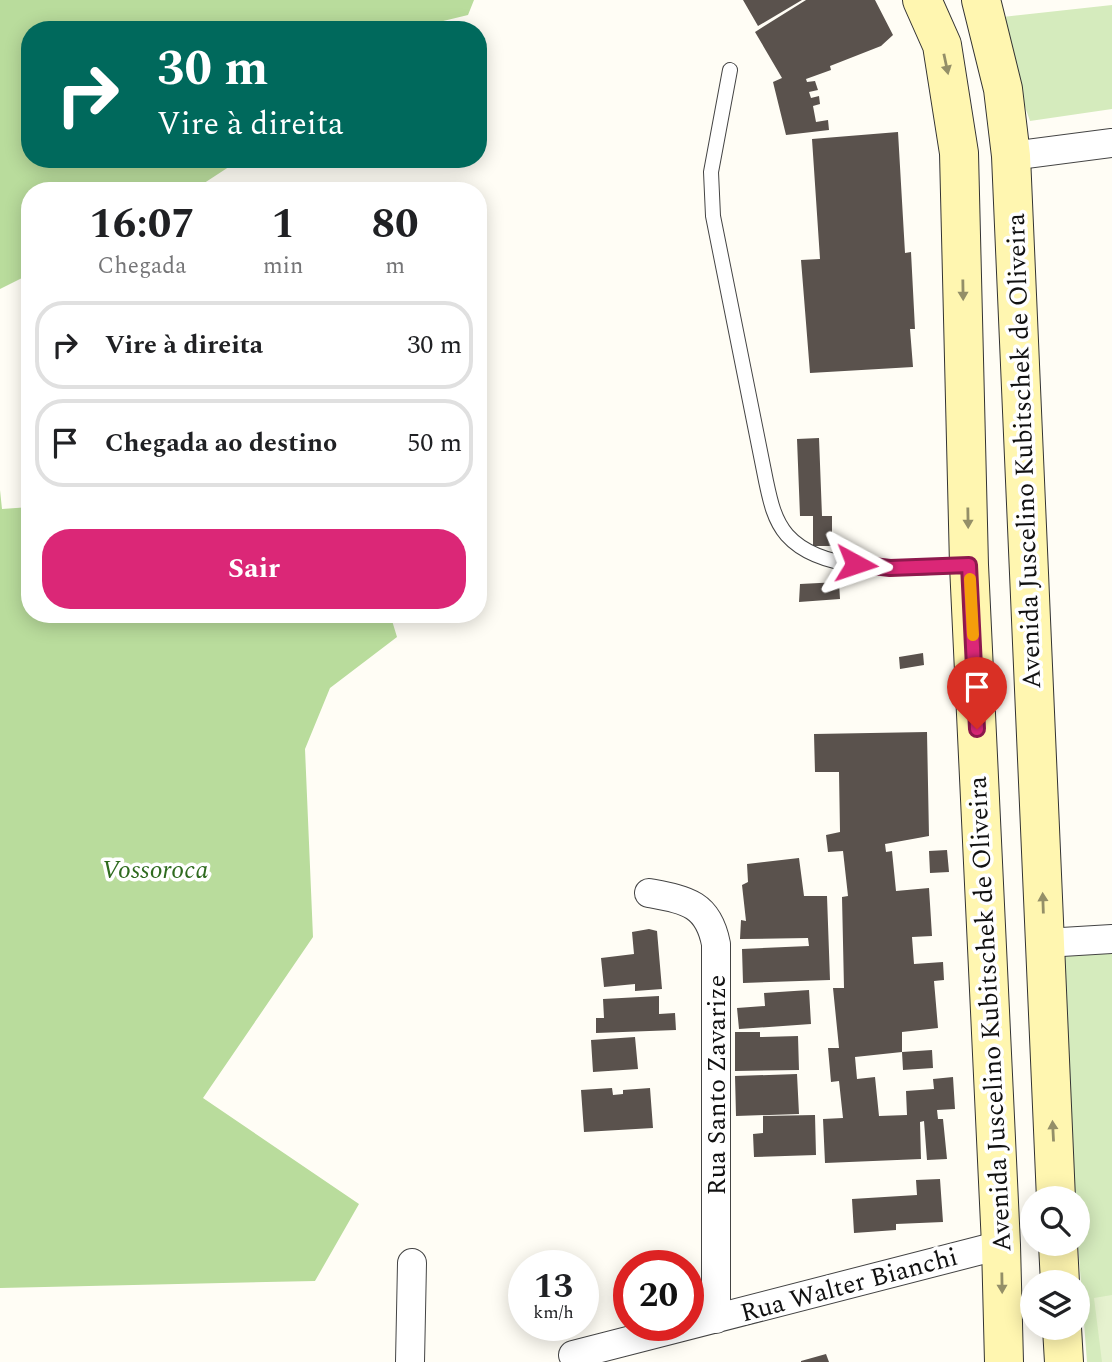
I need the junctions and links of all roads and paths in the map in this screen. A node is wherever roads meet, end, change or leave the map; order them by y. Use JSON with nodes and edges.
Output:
{"nodes":[{"id":1,"x":922,"y":0,"type":"edge"},
{"id":2,"x":981,"y":0,"type":"edge"},
{"id":3,"x":730,"y":70,"type":"dead end"},
{"id":4,"x":1112,"y":143,"type":"edge"},
{"id":5,"x":1011,"y":156,"type":"junction"},
{"id":6,"x":969,"y":565,"type":"junction"},
{"id":7,"x":649,"y":893,"type":"dead end"},
{"id":8,"x":1112,"y":939,"type":"edge"},
{"id":9,"x":1045,"y":943,"type":"junction"},
{"id":10,"x":1055,"y":1186,"type":"edge"},
{"id":11,"x":1001,"y":1245,"type":"junction"},
{"id":12,"x":412,"y":1263,"type":"dead end"},
{"id":13,"x":716,"y":1319,"type":"junction"},
{"id":14,"x":1063,"y":1340,"type":"edge"},
{"id":15,"x":573,"y":1354,"type":"dead end"},
{"id":16,"x":410,"y":1362,"type":"edge"},
{"id":17,"x":1004,"y":1362,"type":"edge"},
{"id":18,"x":1064,"y":1362,"type":"edge"}],
"edges":[{"from":1,"to":6,"type":"main road","name":"Avenida Juscelino Kubitschek de Oliveira","one_way":true},
{"from":2,"to":5,"type":"main road","name":"Avenida Juscelino Kubitschek de Oliveira"},
{"from":3,"to":6,"type":"lane"},
{"from":4,"to":5,"type":"street"},
{"from":9,"to":5,"type":"main road","name":"Avenida Juscelino Kubitschek de Oliveira","one_way":true},
{"from":6,"to":11,"type":"main road","name":"Avenida Juscelino Kubitschek de Oliveira"},
{"from":7,"to":13,"type":"street","name":"Rua Santo Zavarize"},
{"from":8,"to":9,"type":"street"},
{"from":10,"to":9,"type":"main road","name":"Avenida Juscelino Kubitschek de Oliveira","one_way":true},
{"from":11,"to":13,"type":"street","name":"Rua Walter Bianchi"},
{"from":11,"to":17,"type":"main road","name":"Avenida Juscelino Kubitschek de Oliveira","one_way":true},
{"from":12,"to":16,"type":"street"},
{"from":13,"to":15,"type":"street","name":"Rua Walter Bianchi"},
{"from":14,"to":18,"type":"main road"}]}
